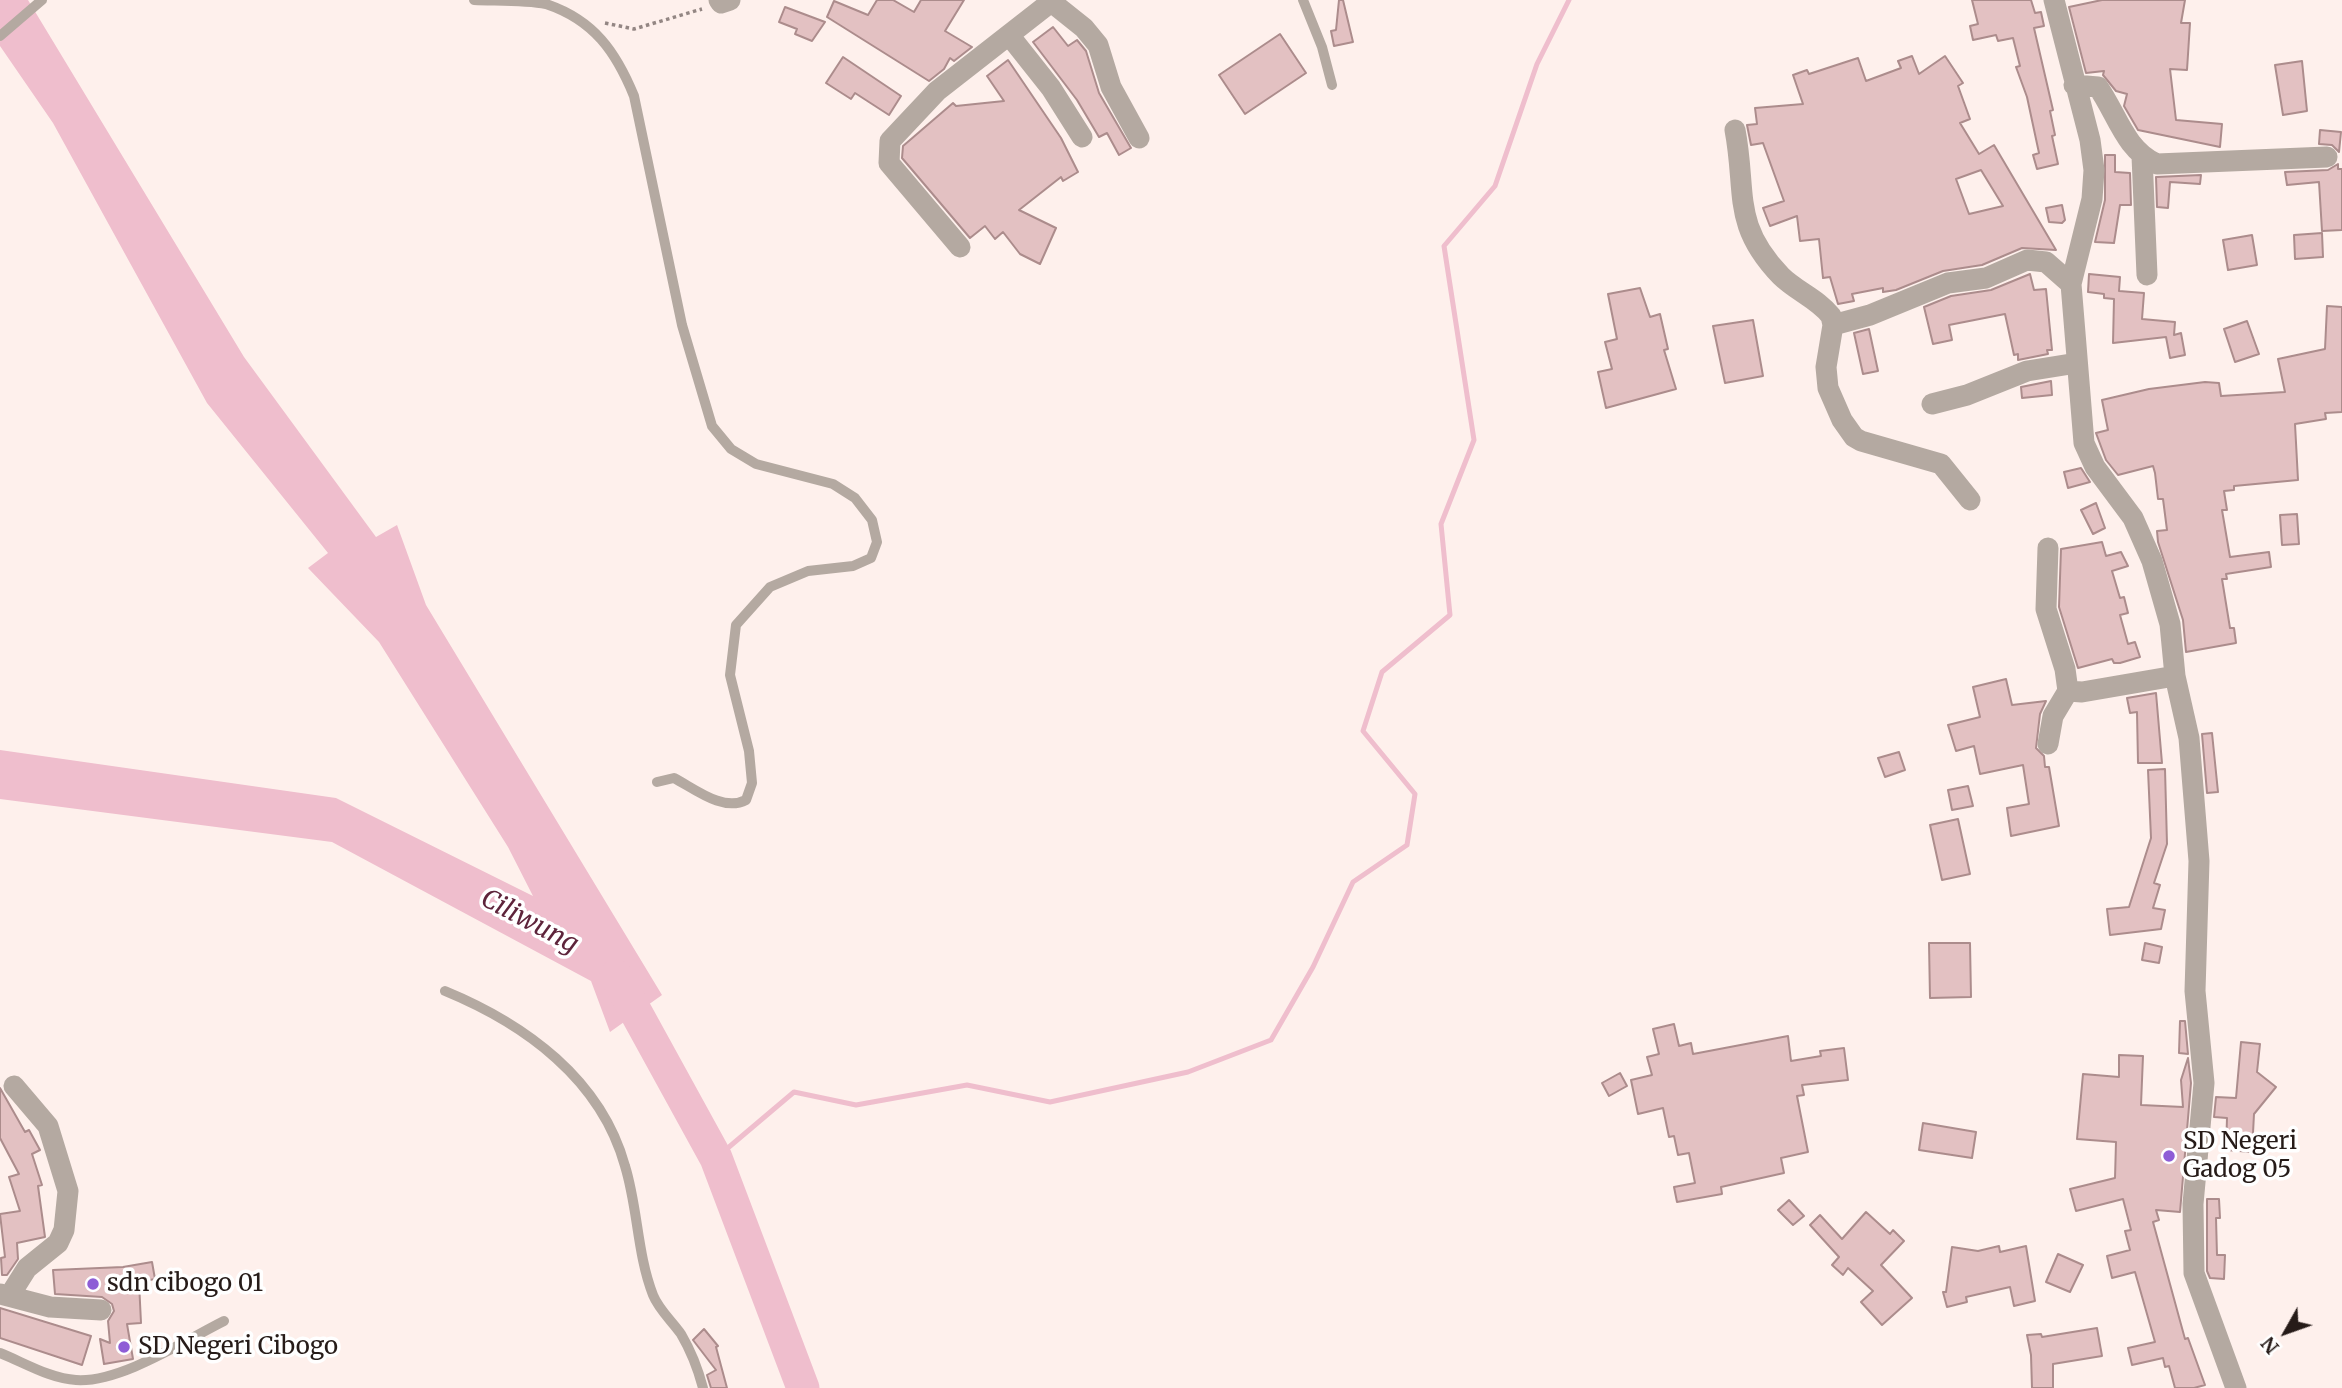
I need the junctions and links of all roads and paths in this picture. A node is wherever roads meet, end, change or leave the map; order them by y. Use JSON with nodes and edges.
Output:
{"nodes":[{"id":1,"x":474,"y":0,"type":"edge"},
{"id":2,"x":1303,"y":0,"type":"edge"},
{"id":3,"x":2054,"y":0,"type":"edge"},
{"id":4,"x":723,"y":1,"type":"edge"},
{"id":5,"x":1050,"y":1,"type":"edge"},
{"id":6,"x":38,"y":4,"type":"edge"},
{"id":7,"x":583,"y":23,"type":"junction"},
{"id":8,"x":1009,"y":35,"type":"junction"},
{"id":9,"x":0,"y":36,"type":"edge"},
{"id":10,"x":1332,"y":85,"type":"dead end"},
{"id":11,"x":2074,"y":85,"type":"junction"},
{"id":12,"x":1735,"y":131,"type":"dead end"},
{"id":13,"x":1082,"y":137,"type":"dead end"},
{"id":14,"x":1139,"y":138,"type":"dead end"},
{"id":15,"x":2142,"y":156,"type":"junction"},
{"id":16,"x":2327,"y":157,"type":"dead end"},
{"id":17,"x":960,"y":247,"type":"dead end"},
{"id":18,"x":2147,"y":275,"type":"dead end"},
{"id":19,"x":2071,"y":284,"type":"junction"},
{"id":20,"x":1833,"y":325,"type":"junction"},
{"id":21,"x":2077,"y":363,"type":"junction"},
{"id":22,"x":1932,"y":404,"type":"dead end"},
{"id":23,"x":1970,"y":500,"type":"dead end"},
{"id":24,"x":2048,"y":548,"type":"dead end"},
{"id":25,"x":2175,"y":676,"type":"junction"},
{"id":26,"x":2068,"y":691,"type":"junction"},
{"id":27,"x":2048,"y":744,"type":"dead end"},
{"id":28,"x":657,"y":782,"type":"dead end"},
{"id":29,"x":445,"y":991,"type":"dead end"},
{"id":30,"x":13,"y":1086,"type":"dead end"},
{"id":31,"x":5,"y":1295,"type":"edge"},
{"id":32,"x":100,"y":1310,"type":"dead end"},
{"id":33,"x":224,"y":1321,"type":"dead end"},
{"id":34,"x":0,"y":1353,"type":"edge"},
{"id":35,"x":703,"y":1388,"type":"edge"},
{"id":36,"x":2236,"y":1388,"type":"edge"}],
"edges":[{"from":1,"to":7,"type":"lane"},
{"from":2,"to":10,"type":"lane"},
{"from":3,"to":11,"type":"street"},
{"from":4,"to":7,"type":"path"},
{"from":5,"to":8,"type":"street"},
{"from":5,"to":14,"type":"street"},
{"from":6,"to":9,"type":"lane"},
{"from":7,"to":28,"type":"lane"},
{"from":8,"to":13,"type":"street"},
{"from":8,"to":17,"type":"street"},
{"from":11,"to":15,"type":"street"},
{"from":11,"to":19,"type":"street"},
{"from":12,"to":20,"type":"street"},
{"from":15,"to":16,"type":"street"},
{"from":15,"to":18,"type":"street"},
{"from":19,"to":20,"type":"street"},
{"from":19,"to":21,"type":"street"},
{"from":20,"to":23,"type":"street"},
{"from":21,"to":22,"type":"street"},
{"from":21,"to":25,"type":"street"},
{"from":24,"to":26,"type":"street"},
{"from":25,"to":26,"type":"street"},
{"from":25,"to":36,"type":"street"},
{"from":26,"to":27,"type":"street"},
{"from":29,"to":35,"type":"lane"},
{"from":30,"to":31,"type":"street"},
{"from":31,"to":32,"type":"street"},
{"from":33,"to":34,"type":"lane"}]}
